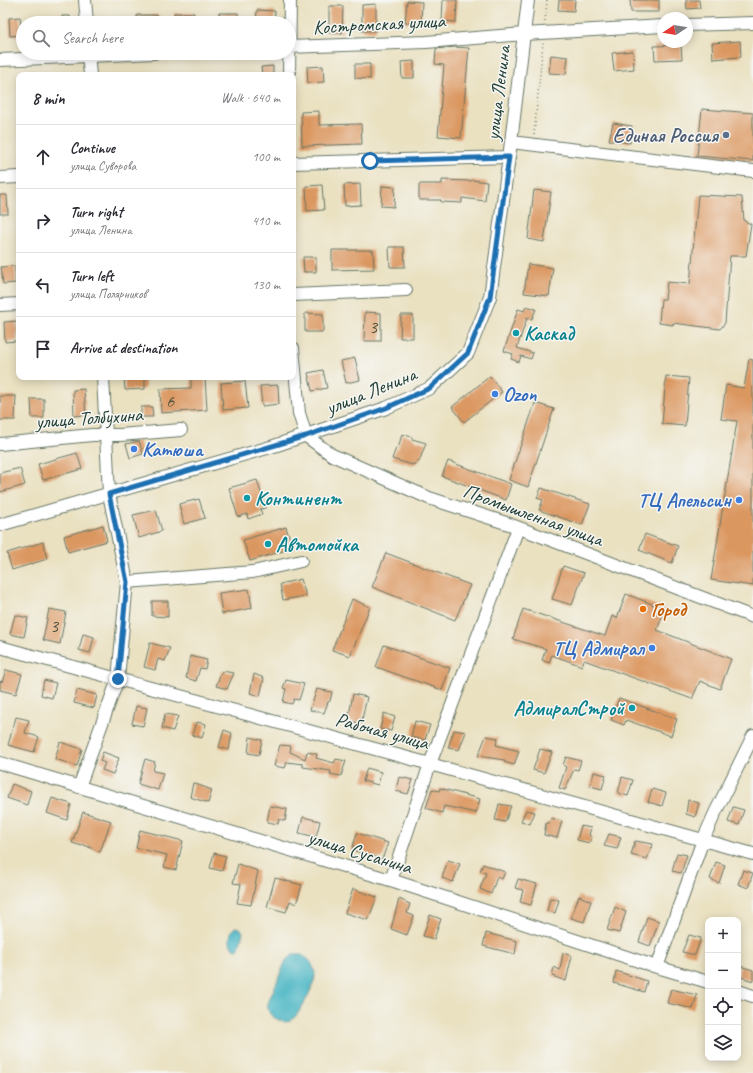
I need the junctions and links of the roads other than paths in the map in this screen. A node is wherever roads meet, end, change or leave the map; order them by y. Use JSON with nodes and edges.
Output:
{"nodes":[{"id":1,"x":85,"y":0,"type":"edge"},
{"id":2,"x":290,"y":0,"type":"edge"},
{"id":3,"x":528,"y":0,"type":"edge"},
{"id":4,"x":86,"y":16,"type":"edge"},
{"id":5,"x":290,"y":16,"type":"edge"},
{"id":6,"x":753,"y":23,"type":"edge"},
{"id":7,"x":693,"y":25,"type":"edge"},
{"id":8,"x":657,"y":26,"type":"edge"},
{"id":9,"x":524,"y":34,"type":"junction"},
{"id":10,"x":296,"y":47,"type":"edge"},
{"id":11,"x":16,"y":59,"type":"edge"},
{"id":12,"x":0,"y":60,"type":"edge"},
{"id":13,"x":89,"y":60,"type":"edge"},
{"id":14,"x":289,"y":60,"type":"edge"},
{"id":15,"x":90,"y":72,"type":"edge"},
{"id":16,"x":289,"y":72,"type":"edge"},
{"id":17,"x":511,"y":142,"type":"junction"},
{"id":18,"x":509,"y":157,"type":"junction"},
{"id":19,"x":296,"y":163,"type":"edge"},
{"id":20,"x":753,"y":171,"type":"edge"},
{"id":21,"x":16,"y":177,"type":"edge"},
{"id":22,"x":0,"y":178,"type":"edge"},
{"id":23,"x":406,"y":290,"type":"dead end"},
{"id":24,"x":296,"y":295,"type":"edge"},
{"id":25,"x":16,"y":304,"type":"edge"},
{"id":26,"x":0,"y":305,"type":"edge"},
{"id":27,"x":103,"y":380,"type":"edge"},
{"id":28,"x":296,"y":380,"type":"edge"},
{"id":29,"x":181,"y":430,"type":"dead end"},
{"id":30,"x":107,"y":435,"type":"junction"},
{"id":31,"x":306,"y":436,"type":"junction"},
{"id":32,"x":0,"y":444,"type":"edge"},
{"id":33,"x":109,"y":494,"type":"junction"},
{"id":34,"x":0,"y":525,"type":"edge"},
{"id":35,"x":518,"y":528,"type":"junction"},
{"id":36,"x":301,"y":561,"type":"dead end"},
{"id":37,"x":127,"y":582,"type":"junction"},
{"id":38,"x":753,"y":617,"type":"edge"},
{"id":39,"x":0,"y":647,"type":"edge"},
{"id":40,"x":118,"y":679,"type":"junction"},
{"id":41,"x":753,"y":736,"type":"edge"},
{"id":42,"x":0,"y":763,"type":"edge"},
{"id":43,"x":430,"y":764,"type":"junction"},
{"id":44,"x":79,"y":787,"type":"junction"},
{"id":45,"x":703,"y":840,"type":"junction"},
{"id":46,"x":753,"y":854,"type":"edge"},
{"id":47,"x":390,"y":880,"type":"junction"},
{"id":48,"x":657,"y":967,"type":"junction"},
{"id":49,"x":705,"y":981,"type":"edge"},
{"id":50,"x":741,"y":992,"type":"edge"},
{"id":51,"x":753,"y":996,"type":"edge"}],
"edges":[{"from":1,"to":4,"type":"street"},
{"from":2,"to":5,"type":"street"},
{"from":3,"to":9,"type":"street","name":"улица Ленина"},
{"from":6,"to":7,"type":"street"},
{"from":8,"to":9,"type":"street","name":"Костромская улица"},
{"from":9,"to":10,"type":"street","name":"Костромская улица"},
{"from":9,"to":17,"type":"street","name":"улица Ленина"},
{"from":11,"to":12,"type":"street"},
{"from":13,"to":15,"type":"street"},
{"from":14,"to":16,"type":"street"},
{"from":17,"to":18,"type":"street","name":"улица Ленина"},
{"from":17,"to":20,"type":"street"},
{"from":18,"to":19,"type":"street"},
{"from":18,"to":31,"type":"street","name":"улица Ленина"},
{"from":21,"to":22,"type":"street"},
{"from":23,"to":24,"type":"street"},
{"from":25,"to":26,"type":"street"},
{"from":27,"to":30,"type":"street"},
{"from":28,"to":31,"type":"street"},
{"from":29,"to":30,"type":"street","name":"улица Толбухина"},
{"from":30,"to":32,"type":"street","name":"улица Толбухина"},
{"from":30,"to":33,"type":"street"},
{"from":31,"to":33,"type":"street","name":"улица Ленина"},
{"from":31,"to":35,"type":"street","name":"Промышленная улица"},
{"from":33,"to":34,"type":"street","name":"улица Ленина"},
{"from":33,"to":37,"type":"street"},
{"from":35,"to":38,"type":"street","name":"Промышленная улица"},
{"from":35,"to":43,"type":"street"},
{"from":36,"to":37,"type":"street"},
{"from":37,"to":40,"type":"street"},
{"from":39,"to":40,"type":"street","name":"Рабочая улица"},
{"from":40,"to":43,"type":"street","name":"Рабочая улица"},
{"from":40,"to":44,"type":"street"},
{"from":41,"to":45,"type":"street"},
{"from":42,"to":44,"type":"street","name":"улица Сусанина"},
{"from":43,"to":45,"type":"street","name":"Рабочая улица"},
{"from":43,"to":47,"type":"street"},
{"from":44,"to":47,"type":"street","name":"улица Сусанина"},
{"from":45,"to":46,"type":"street","name":"Рабочая улица"},
{"from":45,"to":48,"type":"street"},
{"from":47,"to":48,"type":"street","name":"улица Сусанина"},
{"from":48,"to":49,"type":"street","name":"улица Сусанина"},
{"from":50,"to":51,"type":"street"}]}
